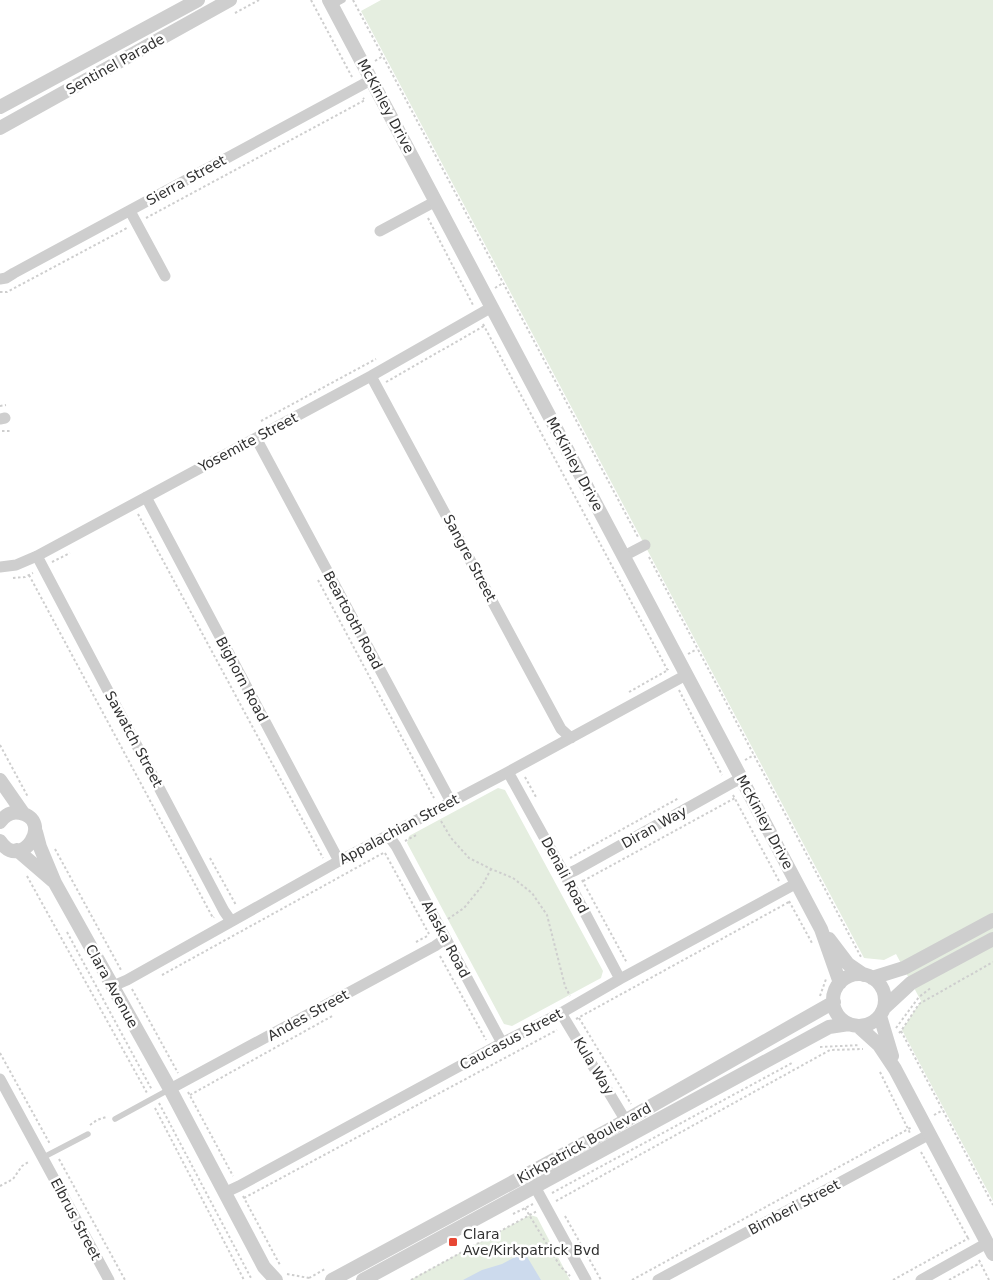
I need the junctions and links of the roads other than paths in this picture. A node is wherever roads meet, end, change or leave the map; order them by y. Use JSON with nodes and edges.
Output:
{"nodes":[{"id":1,"x":198,"y":0,"type":"edge"},
{"id":2,"x":223,"y":2,"type":"edge"},
{"id":3,"x":334,"y":2,"type":"edge"},
{"id":4,"x":371,"y":80,"type":"junction"},
{"id":5,"x":0,"y":107,"type":"edge"},
{"id":6,"x":0,"y":128,"type":"edge"},
{"id":7,"x":436,"y":201,"type":"junction"},
{"id":8,"x":130,"y":211,"type":"junction"},
{"id":9,"x":380,"y":231,"type":"dead end"},
{"id":10,"x":165,"y":276,"type":"dead end"},
{"id":11,"x":0,"y":279,"type":"edge"},
{"id":12,"x":492,"y":307,"type":"junction"},
{"id":13,"x":372,"y":376,"type":"junction"},
{"id":14,"x":256,"y":438,"type":"junction"},
{"id":15,"x":146,"y":497,"type":"junction"},
{"id":16,"x":645,"y":545,"type":"dead end"},
{"id":17,"x":38,"y":556,"type":"junction"},
{"id":18,"x":624,"y":556,"type":"junction"},
{"id":19,"x":0,"y":567,"type":"edge"},
{"id":20,"x":686,"y":674,"type":"junction"},
{"id":21,"x":571,"y":738,"type":"junction"},
{"id":22,"x":508,"y":772,"type":"junction"},
{"id":23,"x":741,"y":778,"type":"junction"},
{"id":24,"x":0,"y":780,"type":"edge"},
{"id":25,"x":448,"y":797,"type":"junction"},
{"id":26,"x":23,"y":813,"type":"junction"},
{"id":27,"x":2,"y":819,"type":"edge"},
{"id":28,"x":36,"y":832,"type":"junction"},
{"id":29,"x":388,"y":835,"type":"junction"},
{"id":30,"x":1,"y":843,"type":"edge"},
{"id":31,"x":17,"y":850,"type":"junction"},
{"id":32,"x":336,"y":856,"type":"junction"},
{"id":33,"x":565,"y":875,"type":"junction"},
{"id":34,"x":55,"y":883,"type":"junction"},
{"id":35,"x":797,"y":883,"type":"junction"},
{"id":36,"x":227,"y":916,"type":"junction"},
{"id":37,"x":993,"y":920,"type":"edge"},
{"id":38,"x":821,"y":929,"type":"junction"},
{"id":39,"x":445,"y":939,"type":"junction"},
{"id":40,"x":993,"y":939,"type":"edge"},
{"id":41,"x":868,"y":976,"type":"junction"},
{"id":42,"x":620,"y":979,"type":"junction"},
{"id":43,"x":840,"y":983,"type":"junction"},
{"id":44,"x":112,"y":986,"type":"junction"},
{"id":45,"x":834,"y":1002,"type":"junction"},
{"id":46,"x":562,"y":1012,"type":"junction"},
{"id":47,"x":882,"y":1012,"type":"junction"},
{"id":48,"x":853,"y":1025,"type":"junction"},
{"id":49,"x":882,"y":1040,"type":"junction"},
{"id":50,"x":502,"y":1043,"type":"junction"},
{"id":51,"x":0,"y":1079,"type":"edge"},
{"id":52,"x":170,"y":1089,"type":"junction"},
{"id":53,"x":623,"y":1115,"type":"junction"},
{"id":54,"x":115,"y":1119,"type":"road end"},
{"id":55,"x":88,"y":1134,"type":"road end"},
{"id":56,"x":930,"y":1134,"type":"junction"},
{"id":57,"x":42,"y":1158,"type":"junction"},
{"id":58,"x":528,"y":1174,"type":"junction"},
{"id":59,"x":224,"y":1193,"type":"junction"},
{"id":60,"x":541,"y":1197,"type":"junction"},
{"id":61,"x":987,"y":1243,"type":"edge"},
{"id":62,"x":265,"y":1274,"type":"edge"},
{"id":63,"x":329,"y":1274,"type":"edge"},
{"id":64,"x":281,"y":1277,"type":"edge"},
{"id":65,"x":109,"y":1280,"type":"edge"},
{"id":66,"x":363,"y":1280,"type":"edge"},
{"id":67,"x":586,"y":1280,"type":"edge"},
{"id":68,"x":658,"y":1280,"type":"edge"},
{"id":69,"x":921,"y":1280,"type":"edge"}],
"edges":[{"from":1,"to":5,"type":"street","name":"Sentinel Parade"},
{"from":2,"to":6,"type":"street","name":"Sentinel Parade"},
{"from":3,"to":4,"type":"street","name":"McKinley Drive"},
{"from":4,"to":7,"type":"street","name":"McKinley Drive"},
{"from":4,"to":8,"type":"street","name":"Sierra Street"},
{"from":7,"to":9,"type":"street"},
{"from":7,"to":12,"type":"street","name":"McKinley Drive"},
{"from":8,"to":10,"type":"street"},
{"from":8,"to":11,"type":"street","name":"Sierra Street"},
{"from":12,"to":13,"type":"street","name":"Yosemite Street"},
{"from":12,"to":18,"type":"street","name":"McKinley Drive"},
{"from":13,"to":14,"type":"street","name":"Yosemite Street"},
{"from":13,"to":21,"type":"street","name":"Sangre Street"},
{"from":14,"to":15,"type":"street","name":"Yosemite Street"},
{"from":14,"to":25,"type":"street","name":"Beartooth Road"},
{"from":15,"to":17,"type":"street","name":"Yosemite Street"},
{"from":15,"to":32,"type":"street","name":"Bighorn Road"},
{"from":16,"to":18,"type":"street"},
{"from":17,"to":19,"type":"street","name":"Yosemite Street"},
{"from":17,"to":36,"type":"street","name":"Sawatch Street"},
{"from":18,"to":20,"type":"street","name":"McKinley Drive"},
{"from":20,"to":21,"type":"street","name":"Appalachian Street"},
{"from":20,"to":23,"type":"street","name":"McKinley Drive"},
{"from":21,"to":22,"type":"street","name":"Appalachian Street"},
{"from":22,"to":25,"type":"street","name":"Appalachian Street"},
{"from":22,"to":33,"type":"street","name":"Denali Road"},
{"from":23,"to":33,"type":"street","name":"Diran Way"},
{"from":23,"to":35,"type":"street","name":"McKinley Drive"},
{"from":24,"to":26,"type":"street"},
{"from":24,"to":27,"type":"street"},
{"from":25,"to":29,"type":"street","name":"Appalachian Street"},
{"from":26,"to":27,"type":"street"},
{"from":26,"to":28,"type":"street","name":"Clara Avenue"},
{"from":28,"to":31,"type":"street"},
{"from":28,"to":34,"type":"street","name":"Clara Avenue"},
{"from":29,"to":32,"type":"street","name":"Appalachian Street"},
{"from":29,"to":39,"type":"street","name":"Alaska Road"},
{"from":30,"to":31,"type":"street","name":"Clara Avenue"},
{"from":31,"to":34,"type":"street","name":"Clara Avenue"},
{"from":32,"to":36,"type":"street","name":"Appalachian Street"},
{"from":33,"to":42,"type":"street","name":"Denali Road"},
{"from":34,"to":44,"type":"street","name":"Clara Avenue"},
{"from":35,"to":38,"type":"street","name":"McKinley Drive"},
{"from":35,"to":42,"type":"street","name":"Caucasus Street"},
{"from":36,"to":44,"type":"street","name":"Appalachian Street"},
{"from":37,"to":41,"type":"street"},
{"from":38,"to":41,"type":"street","name":"McKinley Drive"},
{"from":38,"to":43,"type":"street","name":"McKinley Drive"},
{"from":39,"to":50,"type":"street","name":"Alaska Road"},
{"from":39,"to":52,"type":"street","name":"Andes Street"},
{"from":40,"to":47,"type":"street"},
{"from":41,"to":43,"type":"street"},
{"from":41,"to":47,"type":"street"},
{"from":42,"to":46,"type":"street","name":"Caucasus Street"},
{"from":43,"to":45,"type":"street"},
{"from":44,"to":52,"type":"street","name":"Clara Avenue"},
{"from":45,"to":48,"type":"street"},
{"from":45,"to":53,"type":"street","name":"Kirkpatrick Boulevard"},
{"from":46,"to":50,"type":"street","name":"Caucasus Street"},
{"from":46,"to":53,"type":"street","name":"Kula Way"},
{"from":47,"to":48,"type":"street"},
{"from":47,"to":49,"type":"street"},
{"from":48,"to":49,"type":"street"},
{"from":48,"to":60,"type":"street","name":"Kirkpatrick Boulevard"},
{"from":49,"to":56,"type":"street"},
{"from":50,"to":59,"type":"street","name":"Caucasus Street"},
{"from":51,"to":57,"type":"street","name":"Elbrus Street"},
{"from":52,"to":54,"type":"lane"},
{"from":52,"to":59,"type":"street","name":"Clara Avenue"},
{"from":53,"to":58,"type":"street","name":"Kirkpatrick Boulevard"},
{"from":55,"to":57,"type":"lane"},
{"from":56,"to":61,"type":"street"},
{"from":56,"to":68,"type":"street","name":"Bimberi Street"},
{"from":57,"to":65,"type":"street","name":"Elbrus Street"},
{"from":58,"to":60,"type":"street"},
{"from":58,"to":63,"type":"street","name":"Kirkpatrick Boulevard"},
{"from":59,"to":62,"type":"street","name":"Clara Avenue"},
{"from":60,"to":66,"type":"street","name":"Kirkpatrick Boulevard"},
{"from":60,"to":67,"type":"street"},
{"from":61,"to":69,"type":"street"},
{"from":62,"to":64,"type":"street","name":"Clara Avenue"}]}
